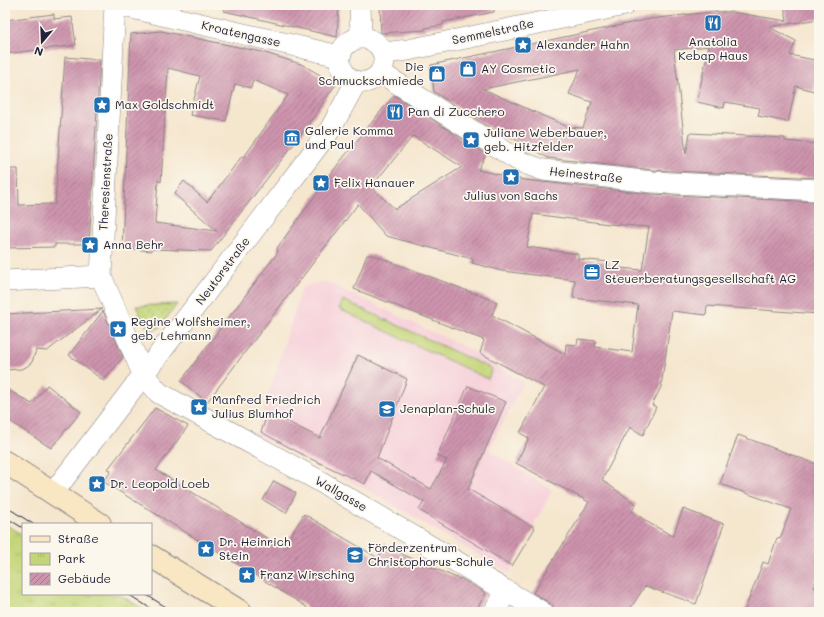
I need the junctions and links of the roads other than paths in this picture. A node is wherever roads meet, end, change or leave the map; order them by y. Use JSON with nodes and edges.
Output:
{"nodes":[{"id":1,"x":115,"y":5,"type":"edge"},
{"id":2,"x":120,"y":5,"type":"edge"},
{"id":3,"x":360,"y":5,"type":"edge"},
{"id":4,"x":625,"y":5,"type":"edge"},
{"id":5,"x":365,"y":38,"type":"junction"},
{"id":6,"x":340,"y":56,"type":"junction"},
{"id":7,"x":382,"y":63,"type":"junction"},
{"id":8,"x":356,"y":82,"type":"junction"},
{"id":9,"x":819,"y":190,"type":"edge"},
{"id":10,"x":101,"y":276,"type":"junction"},
{"id":11,"x":5,"y":281,"type":"edge"},
{"id":12,"x":143,"y":374,"type":"junction"},
{"id":13,"x":5,"y":462,"type":"edge"},
{"id":14,"x":52,"y":493,"type":"junction"},
{"id":15,"x":98,"y":523,"type":"edge"},
{"id":16,"x":152,"y":557,"type":"edge"},
{"id":17,"x":507,"y":591,"type":"junction"},
{"id":18,"x":241,"y":612,"type":"edge"},
{"id":19,"x":494,"y":612,"type":"edge"},
{"id":20,"x":542,"y":612,"type":"edge"}],
"edges":[{"from":1,"to":10,"type":"street","name":"Theresienstraße"},
{"from":2,"to":6,"type":"street","name":"Kroatengasse"},
{"from":3,"to":5,"type":"street"},
{"from":4,"to":7,"type":"street","name":"Semmelstraße"},
{"from":5,"to":6,"type":"street"},
{"from":5,"to":7,"type":"street"},
{"from":6,"to":8,"type":"street"},
{"from":7,"to":8,"type":"street"},
{"from":7,"to":9,"type":"street","name":"Heinestraße"},
{"from":8,"to":12,"type":"street","name":"Neutorstraße"},
{"from":10,"to":11,"type":"street"},
{"from":10,"to":12,"type":"street","name":"Theresienstraße"},
{"from":12,"to":14,"type":"street","name":"Neutorstraße"},
{"from":12,"to":17,"type":"street","name":"Wallgasse"},
{"from":13,"to":14,"type":"main road"},
{"from":14,"to":15,"type":"main road"},
{"from":16,"to":18,"type":"main road"},
{"from":17,"to":19,"type":"street"},
{"from":17,"to":20,"type":"street","name":"Wallgasse"}]}
